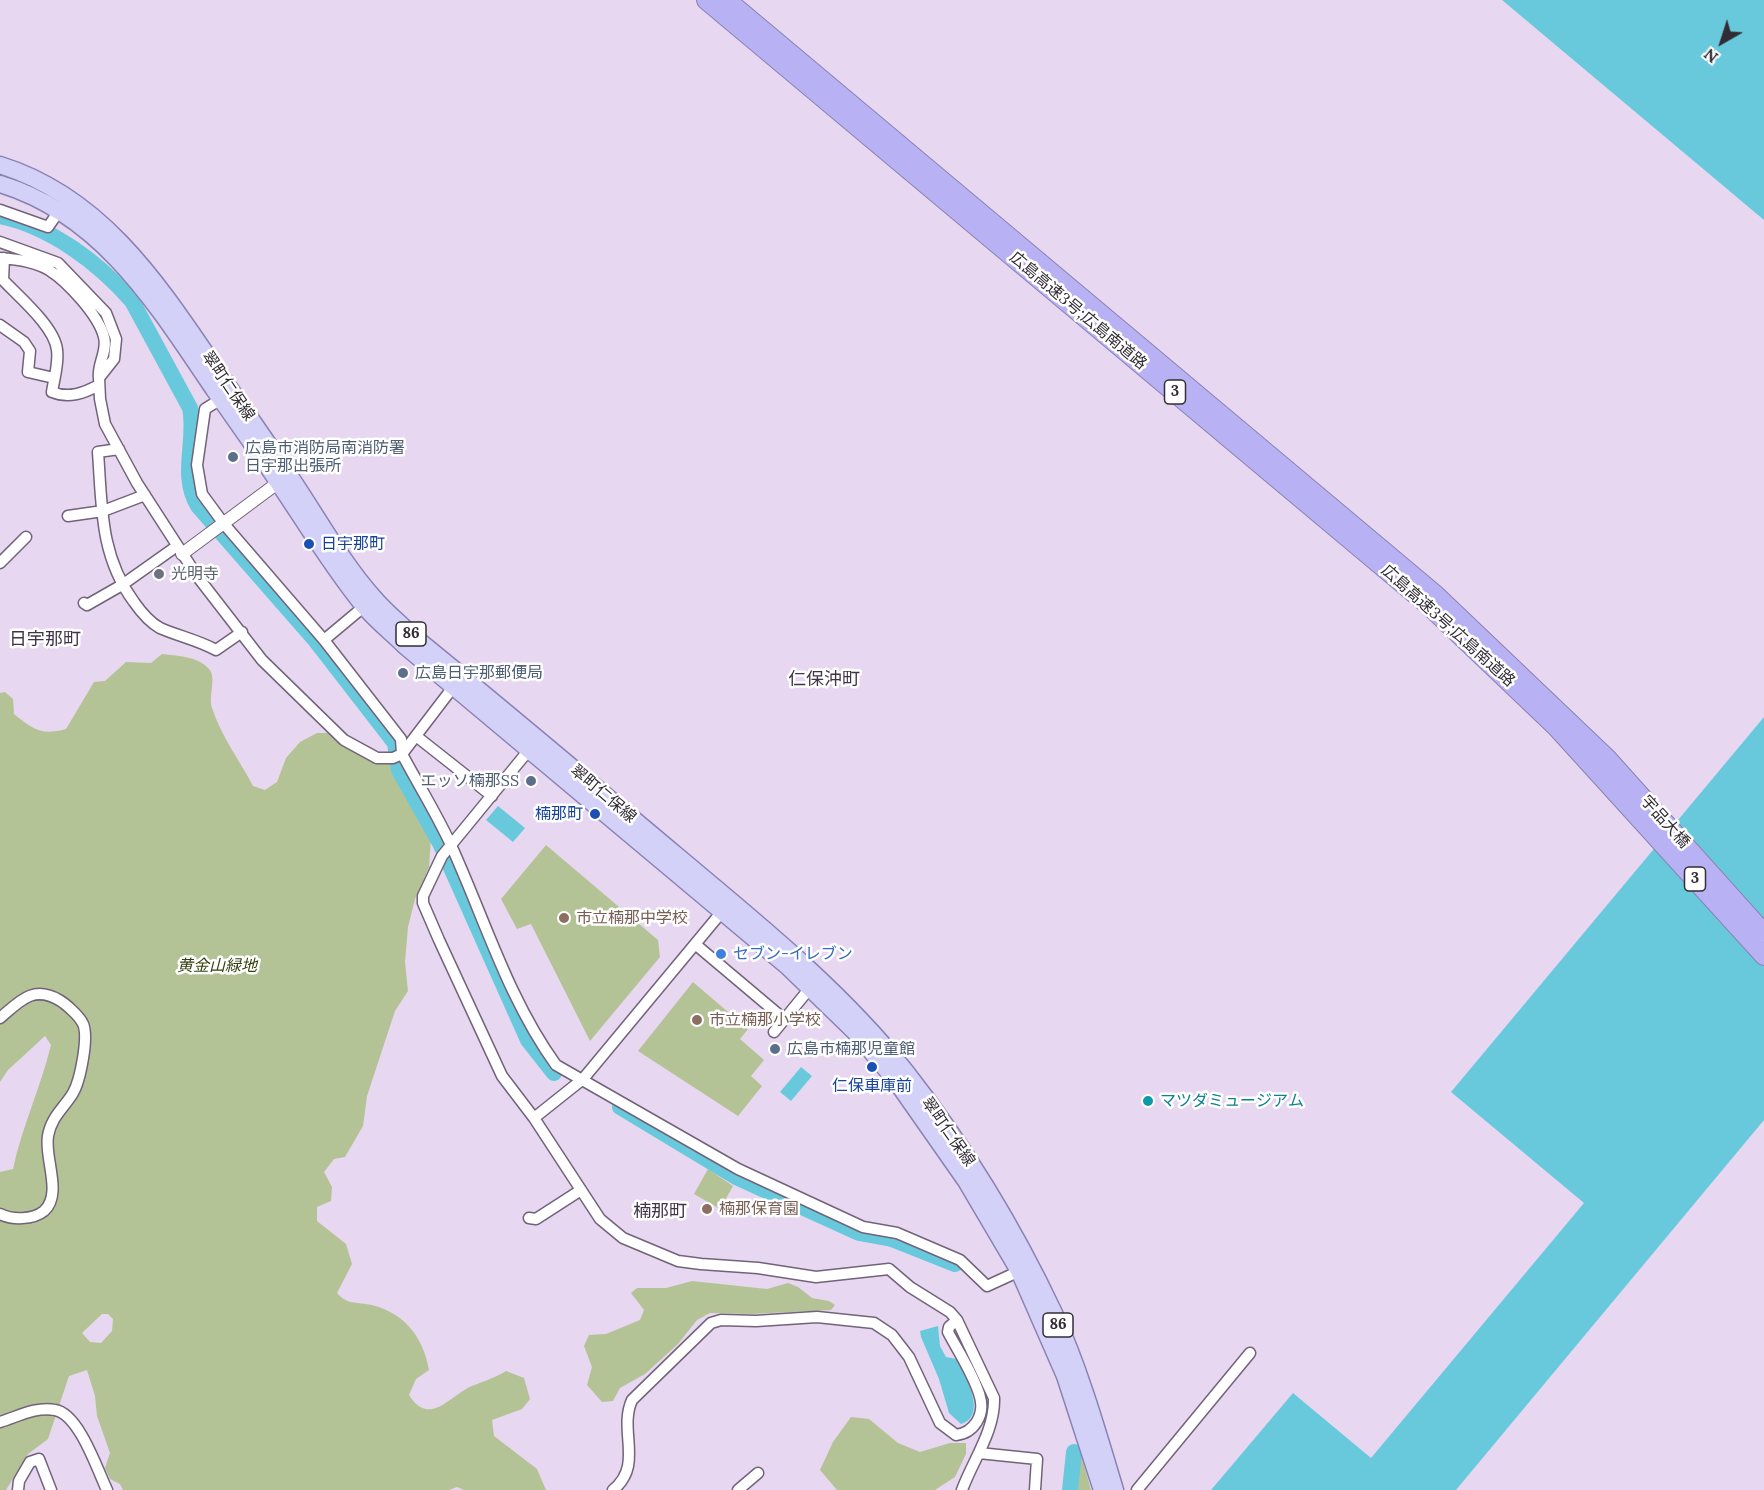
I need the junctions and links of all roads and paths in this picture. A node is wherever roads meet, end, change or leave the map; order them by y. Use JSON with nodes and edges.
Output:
{"nodes":[{"id":1,"x":706,"y":0,"type":"edge"},
{"id":2,"x":728,"y":0,"type":"edge"},
{"id":3,"x":0,"y":165,"type":"edge"},
{"id":4,"x":0,"y":184,"type":"edge"},
{"id":5,"x":0,"y":210,"type":"edge"},
{"id":6,"x":58,"y":211,"type":"junction"},
{"id":7,"x":0,"y":243,"type":"edge"},
{"id":8,"x":2,"y":258,"type":"edge"},
{"id":9,"x":0,"y":325,"type":"edge"},
{"id":10,"x":54,"y":378,"type":"junction"},
{"id":11,"x":99,"y":382,"type":"junction"},
{"id":12,"x":221,"y":399,"type":"junction"},
{"id":13,"x":119,"y":449,"type":"junction"},
{"id":14,"x":284,"y":479,"type":"junction"},
{"id":15,"x":145,"y":495,"type":"junction"},
{"id":16,"x":103,"y":511,"type":"junction"},
{"id":17,"x":68,"y":516,"type":"dead end"},
{"id":18,"x":220,"y":527,"type":"junction"},
{"id":19,"x":26,"y":537,"type":"dead end"},
{"id":20,"x":180,"y":550,"type":"junction"},
{"id":21,"x":0,"y":563,"type":"edge"},
{"id":22,"x":122,"y":585,"type":"junction"},
{"id":23,"x":369,"y":602,"type":"junction"},
{"id":24,"x":84,"y":603,"type":"dead end"},
{"id":25,"x":242,"y":632,"type":"junction"},
{"id":26,"x":324,"y":640,"type":"junction"},
{"id":27,"x":458,"y":681,"type":"junction"},
{"id":28,"x":416,"y":736,"type":"junction"},
{"id":29,"x":534,"y":744,"type":"junction"},
{"id":30,"x":399,"y":756,"type":"junction"},
{"id":31,"x":492,"y":796,"type":"junction"},
{"id":32,"x":1633,"y":797,"type":"junction"},
{"id":33,"x":447,"y":850,"type":"junction"},
{"id":34,"x":726,"y":906,"type":"junction"},
{"id":35,"x":1764,"y":933,"type":"edge"},
{"id":36,"x":695,"y":944,"type":"junction"},
{"id":37,"x":1764,"y":956,"type":"edge"},
{"id":38,"x":810,"y":988,"type":"junction"},
{"id":39,"x":0,"y":1018,"type":"edge"},
{"id":40,"x":784,"y":1019,"type":"junction"},
{"id":41,"x":774,"y":1032,"type":"dead end"},
{"id":42,"x":584,"y":1079,"type":"junction"},
{"id":43,"x":534,"y":1118,"type":"junction"},
{"id":44,"x":940,"y":1131,"type":"junction"},
{"id":45,"x":581,"y":1190,"type":"junction"},
{"id":46,"x":0,"y":1214,"type":"edge"},
{"id":47,"x":529,"y":1218,"type":"dead end"},
{"id":48,"x":1025,"y":1268,"type":"junction"},
{"id":49,"x":957,"y":1320,"type":"junction"},
{"id":50,"x":1250,"y":1353,"type":"dead end"},
{"id":51,"x":0,"y":1422,"type":"edge"},
{"id":52,"x":1095,"y":1447,"type":"junction"},
{"id":53,"x":979,"y":1453,"type":"junction"},
{"id":54,"x":758,"y":1473,"type":"dead end"},
{"id":55,"x":18,"y":1490,"type":"edge"},
{"id":56,"x":51,"y":1490,"type":"edge"},
{"id":57,"x":107,"y":1490,"type":"edge"},
{"id":58,"x":613,"y":1490,"type":"edge"},
{"id":59,"x":738,"y":1490,"type":"edge"},
{"id":60,"x":962,"y":1490,"type":"edge"},
{"id":61,"x":1035,"y":1490,"type":"edge"},
{"id":62,"x":1102,"y":1490,"type":"edge"},
{"id":63,"x":1115,"y":1490,"type":"edge"},
{"id":64,"x":1137,"y":1490,"type":"edge"}],
"edges":[{"from":1,"to":32,"type":"highway","name":"広島高速3号;広島南道路","number":"3"},
{"from":2,"to":32,"type":"highway","name":"広島高速3号;広島南道路","number":"3"},
{"from":3,"to":14,"type":"main road","name":"翠町仁保線","number":"86"},
{"from":4,"to":6,"type":"main road","name":"翠町仁保線","number":"86"},
{"from":5,"to":6,"type":"street"},
{"from":6,"to":12,"type":"main road","name":"翠町仁保線","number":"86"},
{"from":7,"to":11,"type":"street"},
{"from":8,"to":10,"type":"street"},
{"from":8,"to":11,"type":"street"},
{"from":9,"to":10,"type":"street"},
{"from":10,"to":11,"type":"street"},
{"from":11,"to":13,"type":"street"},
{"from":12,"to":14,"type":"main road","name":"翠町仁保線","number":"86"},
{"from":12,"to":18,"type":"street"},
{"from":13,"to":15,"type":"street"},
{"from":13,"to":16,"type":"street"},
{"from":14,"to":18,"type":"street"},
{"from":14,"to":23,"type":"main road","name":"翠町仁保線","number":"86"},
{"from":15,"to":16,"type":"street"},
{"from":15,"to":20,"type":"street"},
{"from":16,"to":17,"type":"street"},
{"from":16,"to":22,"type":"street"},
{"from":18,"to":20,"type":"street"},
{"from":18,"to":26,"type":"street"},
{"from":19,"to":21,"type":"street"},
{"from":20,"to":22,"type":"street"},
{"from":20,"to":25,"type":"street"},
{"from":22,"to":24,"type":"street"},
{"from":22,"to":25,"type":"street"},
{"from":23,"to":26,"type":"street"},
{"from":23,"to":27,"type":"main road","name":"翠町仁保線","number":"86"},
{"from":25,"to":30,"type":"street"},
{"from":26,"to":30,"type":"street"},
{"from":27,"to":28,"type":"street"},
{"from":27,"to":29,"type":"main road","name":"翠町仁保線","number":"86"},
{"from":28,"to":30,"type":"street"},
{"from":28,"to":31,"type":"street"},
{"from":29,"to":31,"type":"street"},
{"from":29,"to":34,"type":"main road","name":"翠町仁保線","number":"86"},
{"from":30,"to":33,"type":"street"},
{"from":31,"to":33,"type":"street"},
{"from":32,"to":35,"type":"highway","name":"宇品大橋","number":"3"},
{"from":32,"to":37,"type":"highway","name":"宇品大橋","number":"3"},
{"from":33,"to":42,"type":"street"},
{"from":33,"to":43,"type":"street"},
{"from":34,"to":36,"type":"street"},
{"from":34,"to":38,"type":"main road","name":"翠町仁保線","number":"86"},
{"from":34,"to":44,"type":"main road","name":"翠町仁保線","number":"86"},
{"from":36,"to":40,"type":"street"},
{"from":36,"to":42,"type":"street"},
{"from":38,"to":40,"type":"street"},
{"from":38,"to":44,"type":"main road","name":"翠町仁保線","number":"86"},
{"from":39,"to":46,"type":"street"},
{"from":40,"to":41,"type":"street"},
{"from":42,"to":43,"type":"street"},
{"from":42,"to":48,"type":"street"},
{"from":43,"to":45,"type":"street"},
{"from":44,"to":48,"type":"main road","name":"翠町仁保線","number":"86"},
{"from":45,"to":47,"type":"street"},
{"from":45,"to":49,"type":"street"},
{"from":48,"to":52,"type":"main road","name":"翠町仁保線","number":"86"},
{"from":49,"to":53,"type":"street"},
{"from":49,"to":58,"type":"street"},
{"from":50,"to":64,"type":"street"},
{"from":51,"to":57,"type":"street"},
{"from":52,"to":62,"type":"main road","name":"翠町仁保線","number":"86"},
{"from":52,"to":63,"type":"main road","name":"翠町仁保線","number":"86"},
{"from":53,"to":60,"type":"street"},
{"from":53,"to":61,"type":"street"},
{"from":54,"to":59,"type":"street"},
{"from":55,"to":56,"type":"street"}]}
